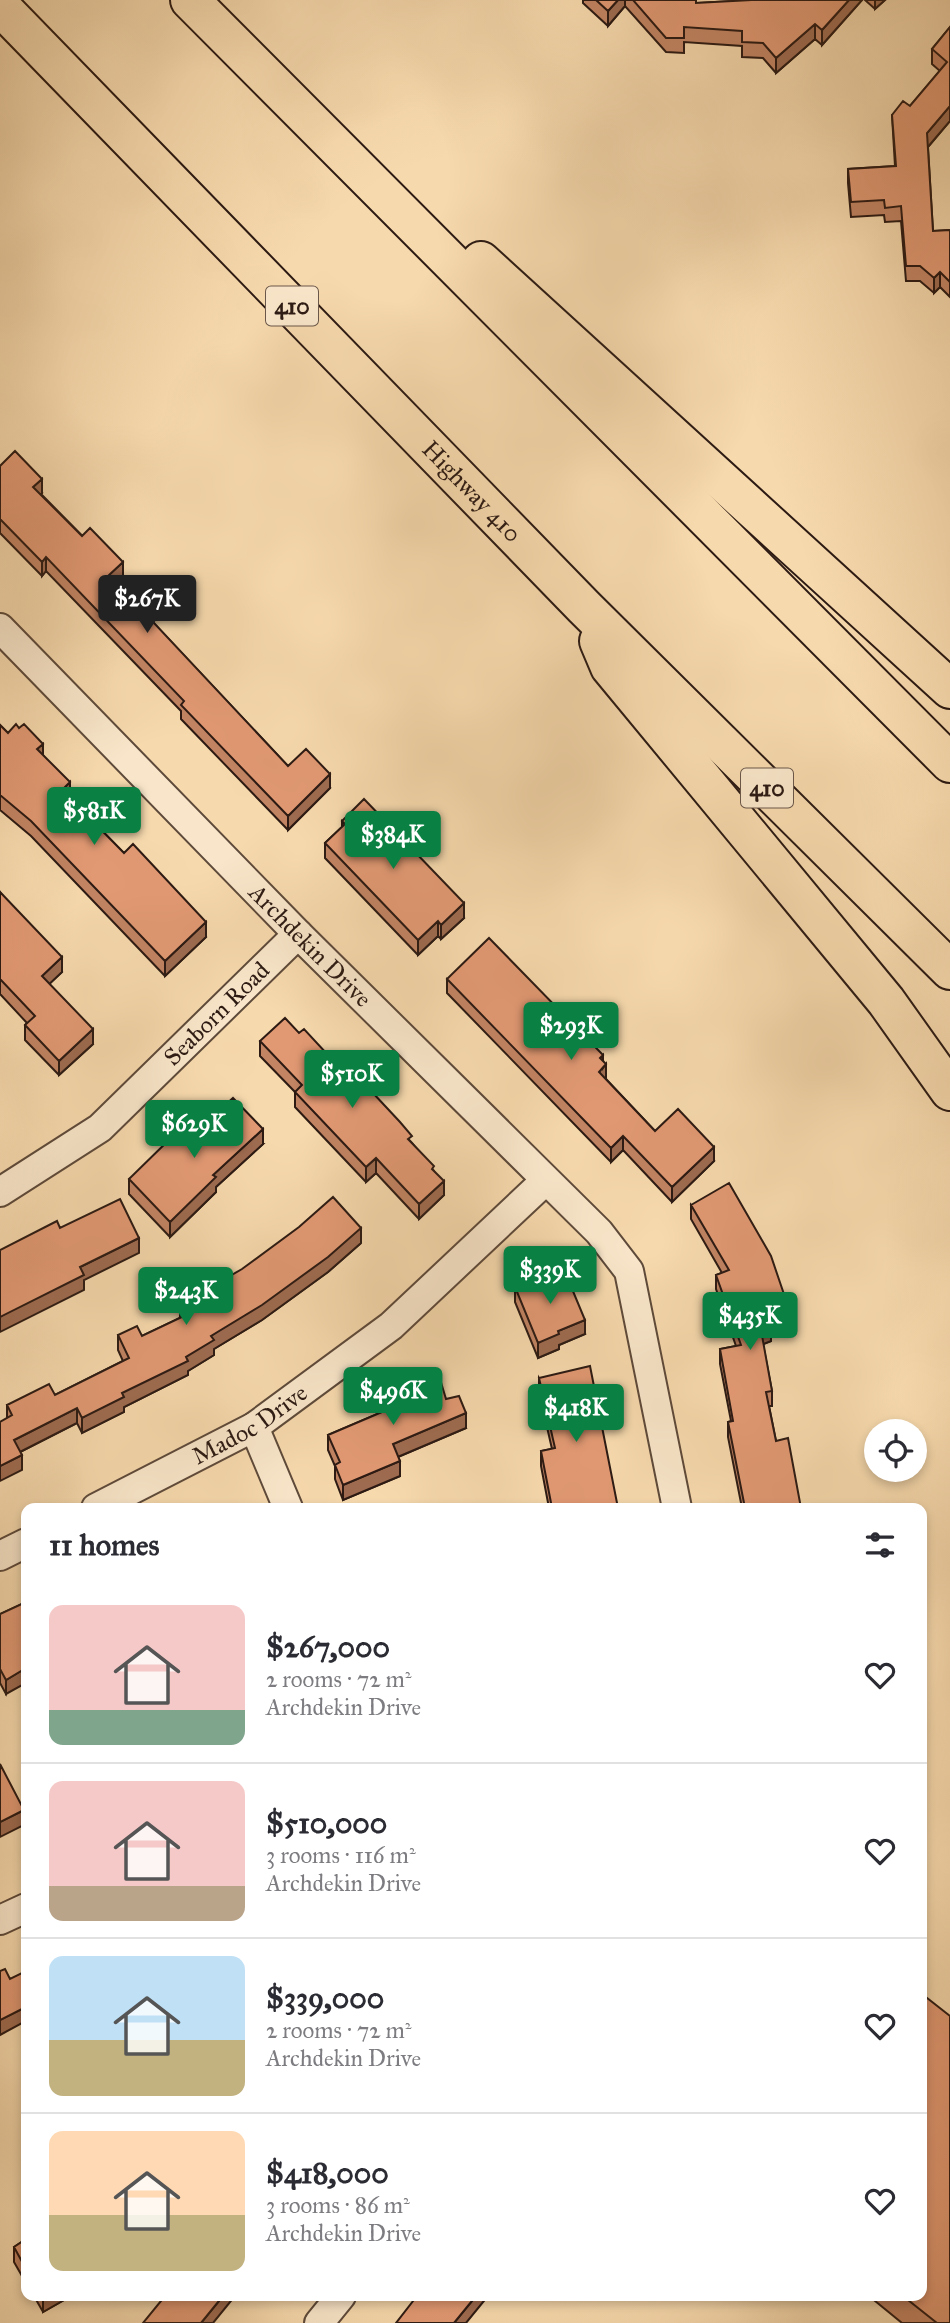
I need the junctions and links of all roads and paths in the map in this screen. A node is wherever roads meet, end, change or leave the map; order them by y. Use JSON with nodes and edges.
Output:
{"nodes":[{"id":1,"x":190,"y":0,"type":"edge"},
{"id":2,"x":0,"y":6,"type":"edge"},
{"id":3,"x":428,"y":242,"type":"junction"},
{"id":4,"x":584,"y":607,"type":"junction"},
{"id":5,"x":0,"y":628,"type":"edge"},
{"id":6,"x":950,"y":689,"type":"edge"},
{"id":7,"x":950,"y":763,"type":"edge"},
{"id":8,"x":298,"y":934,"type":"junction"},
{"id":9,"x":950,"y":970,"type":"edge"},
{"id":10,"x":950,"y":1091,"type":"edge"},
{"id":11,"x":545,"y":1181,"type":"junction"},
{"id":12,"x":2,"y":1186,"type":"edge"},
{"id":13,"x":254,"y":1427,"type":"junction"},
{"id":14,"x":106,"y":1503,"type":"edge"},
{"id":15,"x":286,"y":1503,"type":"edge"},
{"id":16,"x":676,"y":1503,"type":"edge"},
{"id":17,"x":21,"y":1546,"type":"edge"},
{"id":18,"x":0,"y":1556,"type":"edge"},
{"id":19,"x":21,"y":1910,"type":"edge"},
{"id":20,"x":0,"y":1920,"type":"edge"},
{"id":21,"x":337,"y":2301,"type":"edge"},
{"id":22,"x":319,"y":2323,"type":"edge"}],
"edges":[{"from":1,"to":3,"type":"highway"},
{"from":2,"to":4,"type":"highway","name":"Highway 410","number":"410"},
{"from":3,"to":6,"type":"highway"},
{"from":3,"to":7,"type":"highway"},
{"from":4,"to":9,"type":"highway","name":"Highway 410","number":"410"},
{"from":4,"to":10,"type":"highway"},
{"from":5,"to":8,"type":"street","name":"Archdekin Drive"},
{"from":8,"to":11,"type":"street","name":"Archdekin Drive"},
{"from":8,"to":12,"type":"street","name":"Seaborn Road"},
{"from":11,"to":13,"type":"street","name":"Madoc Drive"},
{"from":11,"to":16,"type":"street","name":"Archdekin Drive"},
{"from":13,"to":14,"type":"street","name":"Madoc Drive"},
{"from":13,"to":15,"type":"street"},
{"from":17,"to":18,"type":"street"},
{"from":19,"to":20,"type":"street"},
{"from":21,"to":22,"type":"street"}]}
